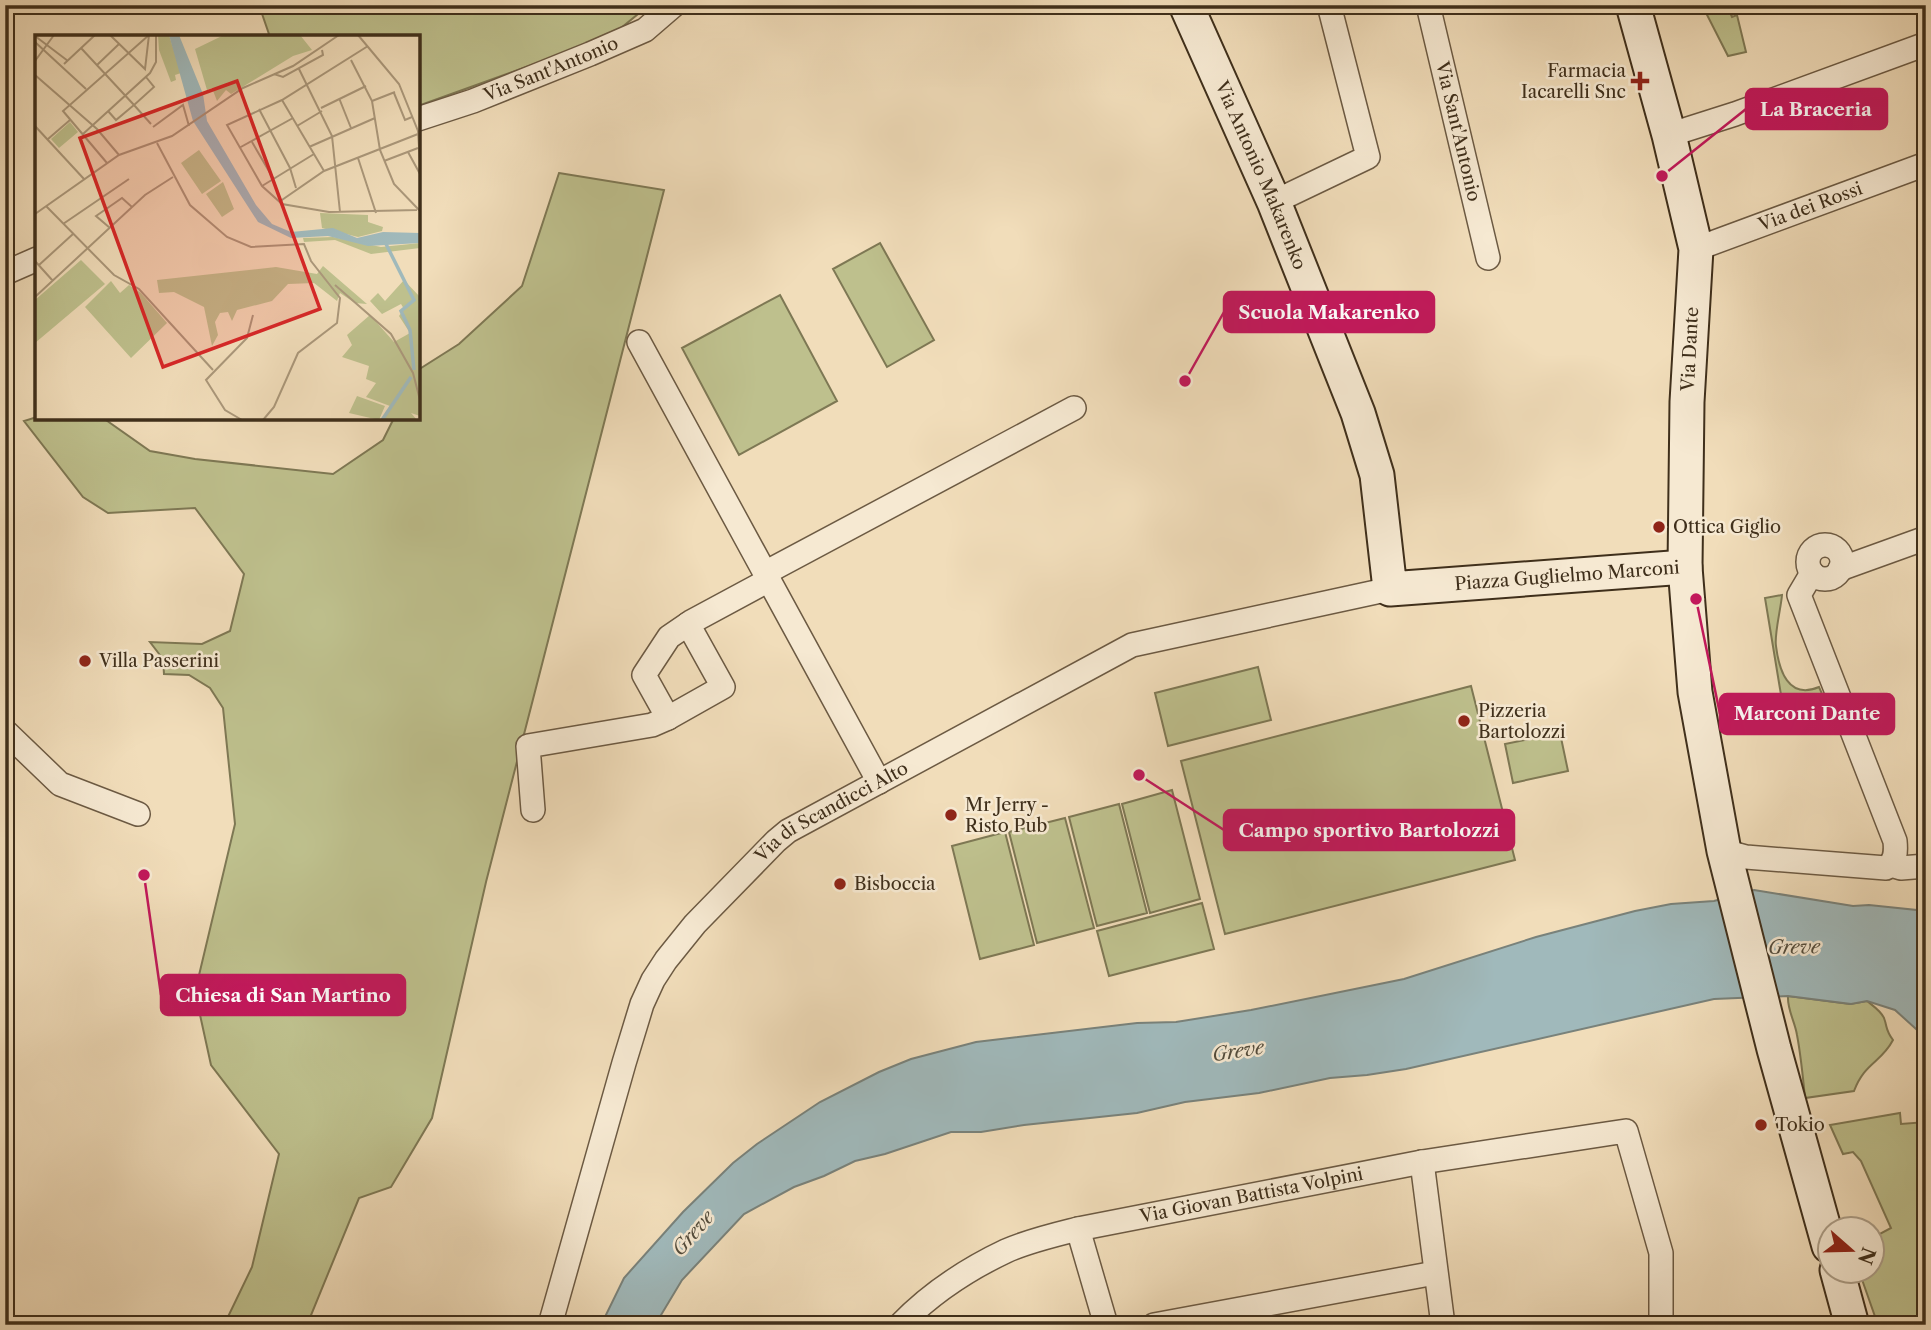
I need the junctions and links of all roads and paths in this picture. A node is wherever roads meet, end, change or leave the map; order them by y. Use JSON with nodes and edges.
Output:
{"nodes":[{"id":1,"x":674,"y":5,"type":"edge"},
{"id":2,"x":1186,"y":5,"type":"edge"},
{"id":3,"x":1329,"y":5,"type":"edge"},
{"id":4,"x":1428,"y":5,"type":"edge"},
{"id":5,"x":1633,"y":5,"type":"edge"},
{"id":6,"x":1926,"y":44,"type":"edge"},
{"id":7,"x":420,"y":118,"type":"edge"},
{"id":8,"x":1669,"y":135,"type":"junction"},
{"id":9,"x":1926,"y":164,"type":"edge"},
{"id":10,"x":1274,"y":202,"type":"junction"},
{"id":11,"x":1696,"y":249,"type":"junction"},
{"id":12,"x":1488,"y":258,"type":"dead end"},
{"id":13,"x":35,"y":260,"type":"edge"},
{"id":14,"x":5,"y":274,"type":"edge"},
{"id":15,"x":639,"y":342,"type":"dead end"},
{"id":16,"x":1074,"y":408,"type":"dead end"},
{"id":17,"x":1926,"y":538,"type":"edge"},
{"id":18,"x":1685,"y":567,"type":"junction"},
{"id":19,"x":767,"y":576,"type":"junction"},
{"id":20,"x":1390,"y":589,"type":"junction"},
{"id":21,"x":688,"y":624,"type":"junction"},
{"id":22,"x":668,"y":718,"type":"junction"},
{"id":23,"x":5,"y":731,"type":"edge"},
{"id":24,"x":879,"y":782,"type":"junction"},
{"id":25,"x":533,"y":810,"type":"dead end"},
{"id":26,"x":138,"y":814,"type":"dead end"},
{"id":27,"x":1727,"y":863,"type":"junction"},
{"id":28,"x":1891,"y":865,"type":"junction"},
{"id":29,"x":1926,"y":866,"type":"edge"},
{"id":30,"x":1422,"y":1162,"type":"junction"},
{"id":31,"x":1820,"y":1214,"type":"edge"},
{"id":32,"x":1078,"y":1229,"type":"junction"},
{"id":33,"x":1435,"y":1273,"type":"junction"},
{"id":34,"x":1840,"y":1284,"type":"edge"},
{"id":35,"x":910,"y":1321,"type":"edge"},
{"id":36,"x":550,"y":1325,"type":"edge"},
{"id":37,"x":1105,"y":1325,"type":"edge"},
{"id":38,"x":1154,"y":1325,"type":"edge"},
{"id":39,"x":1443,"y":1325,"type":"edge"},
{"id":40,"x":1661,"y":1325,"type":"edge"},
{"id":41,"x":1852,"y":1325,"type":"edge"}],
"edges":[{"from":1,"to":7,"type":"street","name":"Via Sant'Antonio"},
{"from":2,"to":10,"type":"main road","name":"Via Antonio Makarenko"},
{"from":3,"to":10,"type":"street"},
{"from":4,"to":12,"type":"street","name":"Via Sant'Antonio"},
{"from":5,"to":8,"type":"main road","name":"Via Dante"},
{"from":6,"to":8,"type":"street"},
{"from":8,"to":11,"type":"main road","name":"Via Dante"},
{"from":9,"to":11,"type":"street","name":"Via dei Rossi"},
{"from":10,"to":20,"type":"main road","name":"Via Antonio Makarenko"},
{"from":11,"to":18,"type":"main road","name":"Via Dante"},
{"from":13,"to":14,"type":"street"},
{"from":15,"to":19,"type":"street"},
{"from":16,"to":19,"type":"street"},
{"from":17,"to":28,"type":"street"},
{"from":18,"to":20,"type":"main road","name":"Piazza Guglielmo Marconi"},
{"from":18,"to":27,"type":"main road","name":"Piazza Guglielmo Marconi"},
{"from":19,"to":21,"type":"street"},
{"from":19,"to":24,"type":"street"},
{"from":20,"to":24,"type":"street","name":"Via di Scandicci Alto"},
{"from":21,"to":22,"type":"street"},
{"from":21,"to":22,"type":"street"},
{"from":22,"to":25,"type":"street"},
{"from":23,"to":26,"type":"street"},
{"from":24,"to":36,"type":"street","name":"Via di Scandicci Alto"},
{"from":27,"to":28,"type":"street"},
{"from":27,"to":31,"type":"main road","name":"Piazza Guglielmo Marconi"},
{"from":28,"to":29,"type":"street"},
{"from":30,"to":32,"type":"street","name":"Via Giovan Battista Volpini"},
{"from":30,"to":33,"type":"street"},
{"from":30,"to":40,"type":"street","name":"Via Giovan Battista Volpini"},
{"from":32,"to":35,"type":"street","name":"Via Giovan Battista Volpini"},
{"from":32,"to":37,"type":"street"},
{"from":33,"to":38,"type":"street"},
{"from":33,"to":39,"type":"street"},
{"from":34,"to":41,"type":"main road"}]}
